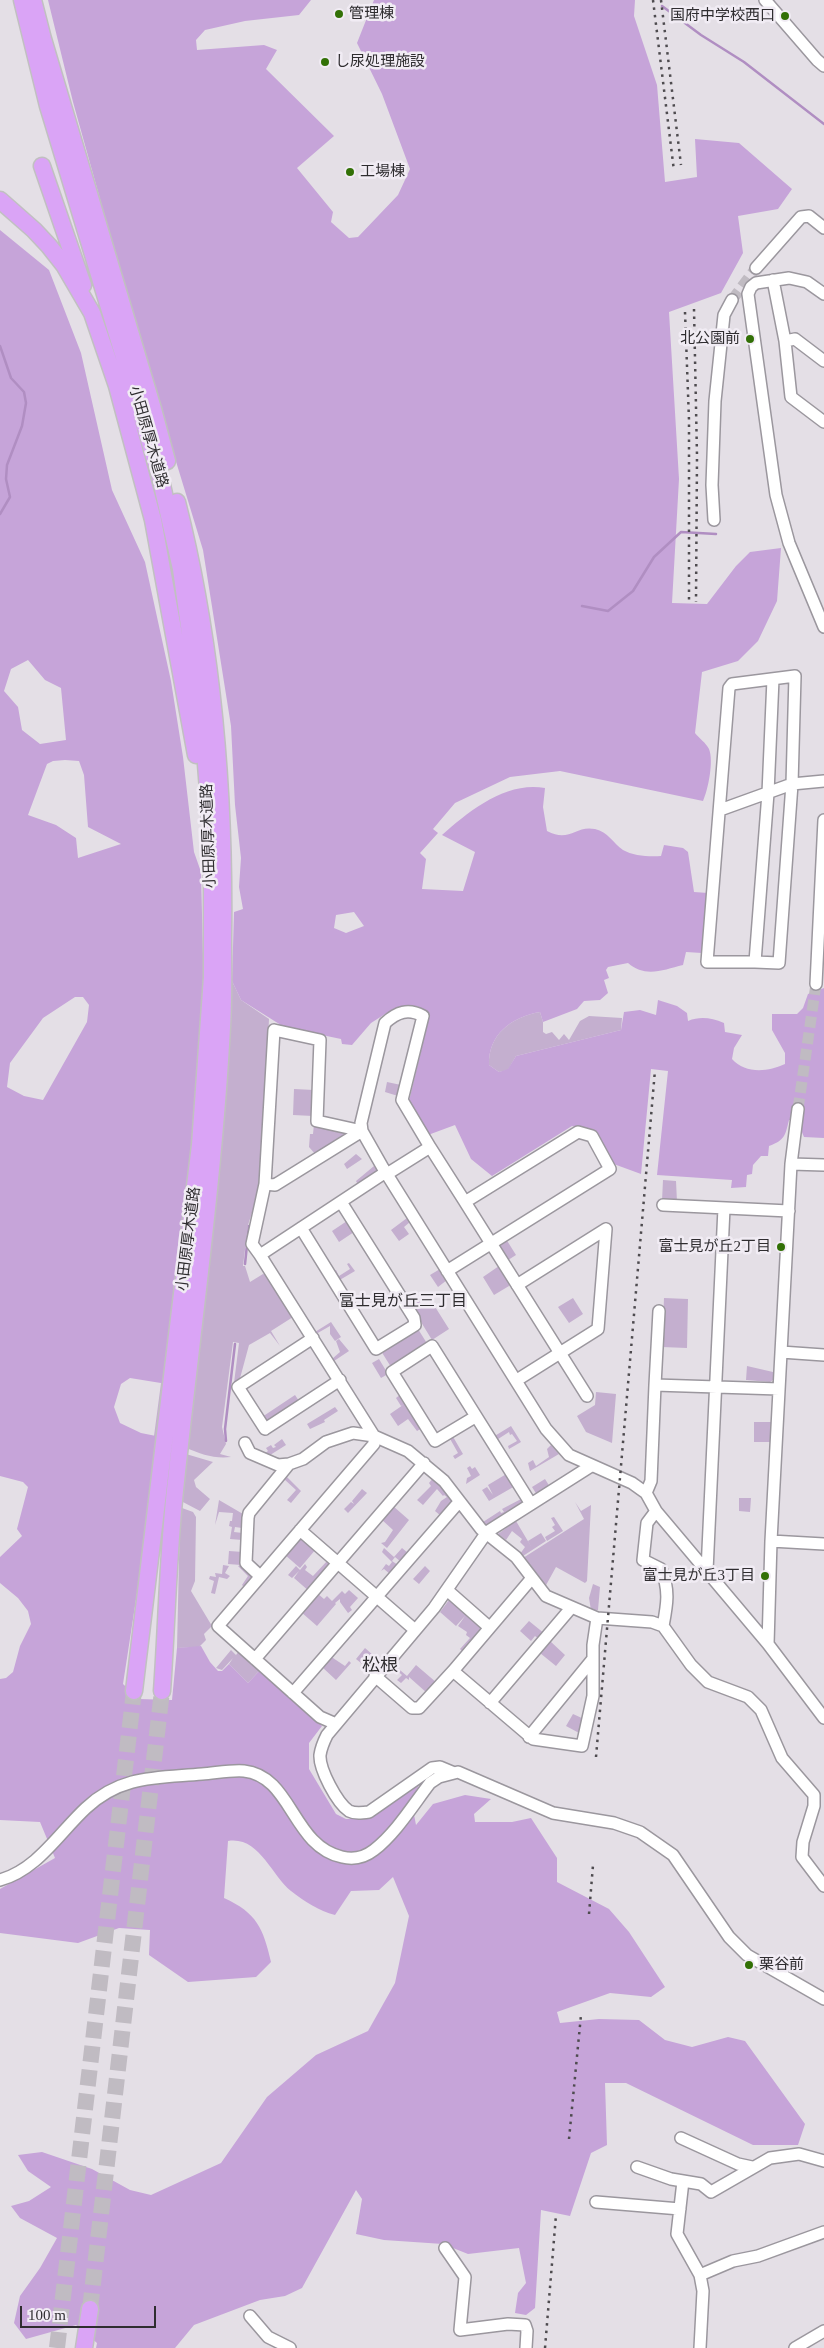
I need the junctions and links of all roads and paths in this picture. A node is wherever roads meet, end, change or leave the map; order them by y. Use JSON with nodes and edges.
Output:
{"nodes":[{"id":1,"x":22,"y":0,"type":"edge"},
{"id":2,"x":33,"y":0,"type":"edge"},
{"id":3,"x":766,"y":0,"type":"edge"},
{"id":4,"x":824,"y":66,"type":"edge"},
{"id":5,"x":42,"y":166,"type":"dead end"},
{"id":6,"x":0,"y":200,"type":"edge"},
{"id":7,"x":824,"y":228,"type":"edge"},
{"id":8,"x":756,"y":268,"type":"tunnel mouth"},
{"id":9,"x":773,"y":280,"type":"junction"},
{"id":10,"x":824,"y":294,"type":"edge"},
{"id":11,"x":732,"y":300,"type":"tunnel mouth"},
{"id":12,"x":92,"y":313,"type":"junction"},
{"id":13,"x":784,"y":341,"type":"junction"},
{"id":14,"x":824,"y":361,"type":"edge"},
{"id":15,"x":824,"y":422,"type":"edge"},
{"id":16,"x":714,"y":520,"type":"dead end"},
{"id":17,"x":824,"y":627,"type":"edge"},
{"id":18,"x":773,"y":679,"type":"junction"},
{"id":19,"x":824,"y":781,"type":"edge"},
{"id":20,"x":792,"y":784,"type":"junction"},
{"id":21,"x":768,"y":793,"type":"junction"},
{"id":22,"x":720,"y":810,"type":"junction"},
{"id":23,"x":824,"y":820,"type":"edge"},
{"id":24,"x":212,"y":841,"type":"junction"},
{"id":25,"x":822,"y":889,"type":"edge"},
{"id":26,"x":756,"y":962,"type":"junction"},
{"id":27,"x":816,"y":984,"type":"tunnel mouth"},
{"id":28,"x":798,"y":1109,"type":"tunnel mouth"},
{"id":29,"x":362,"y":1130,"type":"junction"},
{"id":30,"x":430,"y":1147,"type":"junction"},
{"id":31,"x":791,"y":1164,"type":"junction"},
{"id":32,"x":824,"y":1165,"type":"edge"},
{"id":33,"x":385,"y":1171,"type":"junction"},
{"id":34,"x":266,"y":1184,"type":"junction"},
{"id":35,"x":341,"y":1202,"type":"junction"},
{"id":36,"x":465,"y":1202,"type":"junction"},
{"id":37,"x":663,"y":1205,"type":"dead end"},
{"id":38,"x":724,"y":1208,"type":"junction"},
{"id":39,"x":789,"y":1211,"type":"junction"},
{"id":40,"x":301,"y":1228,"type":"junction"},
{"id":41,"x":491,"y":1244,"type":"junction"},
{"id":42,"x":260,"y":1255,"type":"junction"},
{"id":43,"x":447,"y":1271,"type":"junction"},
{"id":44,"x":517,"y":1285,"type":"junction"},
{"id":45,"x":659,"y":1311,"type":"dead end"},
{"id":46,"x":313,"y":1338,"type":"junction"},
{"id":47,"x":781,"y":1352,"type":"junction"},
{"id":48,"x":561,"y":1354,"type":"junction"},
{"id":49,"x":824,"y":1355,"type":"edge"},
{"id":50,"x":340,"y":1380,"type":"junction"},
{"id":51,"x":517,"y":1380,"type":"junction"},
{"id":52,"x":655,"y":1385,"type":"junction"},
{"id":53,"x":715,"y":1387,"type":"junction"},
{"id":54,"x":779,"y":1388,"type":"junction"},
{"id":55,"x":587,"y":1396,"type":"dead end"},
{"id":56,"x":475,"y":1417,"type":"junction"},
{"id":57,"x":374,"y":1436,"type":"junction"},
{"id":58,"x":245,"y":1443,"type":"dead end"},
{"id":59,"x":424,"y":1463,"type":"junction"},
{"id":60,"x":289,"y":1464,"type":"junction"},
{"id":61,"x":591,"y":1466,"type":"junction"},
{"id":62,"x":646,"y":1493,"type":"junction"},
{"id":63,"x":459,"y":1502,"type":"junction"},
{"id":64,"x":530,"y":1504,"type":"junction"},
{"id":65,"x":656,"y":1511,"type":"junction"},
{"id":66,"x":300,"y":1530,"type":"junction"},
{"id":67,"x":487,"y":1532,"type":"junction"},
{"id":68,"x":771,"y":1541,"type":"junction"},
{"id":69,"x":824,"y":1544,"type":"edge"},
{"id":70,"x":339,"y":1562,"type":"junction"},
{"id":71,"x":707,"y":1571,"type":"junction"},
{"id":72,"x":260,"y":1576,"type":"junction"},
{"id":73,"x":532,"y":1578,"type":"junction"},
{"id":74,"x":447,"y":1590,"type":"junction"},
{"id":75,"x":377,"y":1596,"type":"junction"},
{"id":76,"x":571,"y":1608,"type":"junction"},
{"id":77,"x":597,"y":1618,"type":"junction"},
{"id":78,"x":663,"y":1626,"type":"junction"},
{"id":79,"x":489,"y":1628,"type":"junction"},
{"id":80,"x":415,"y":1630,"type":"junction"},
{"id":81,"x":768,"y":1644,"type":"junction"},
{"id":82,"x":256,"y":1659,"type":"junction"},
{"id":83,"x":592,"y":1660,"type":"junction"},
{"id":84,"x":453,"y":1671,"type":"junction"},
{"id":85,"x":375,"y":1676,"type":"junction"},
{"id":86,"x":134,"y":1690,"type":"tunnel mouth"},
{"id":87,"x":162,"y":1691,"type":"tunnel mouth"},
{"id":88,"x":293,"y":1693,"type":"junction"},
{"id":89,"x":490,"y":1703,"type":"junction"},
{"id":90,"x":824,"y":1718,"type":"edge"},
{"id":91,"x":336,"y":1724,"type":"junction"},
{"id":92,"x":529,"y":1737,"type":"junction"},
{"id":93,"x":452,"y":1772,"type":"junction"},
{"id":94,"x":0,"y":1880,"type":"edge"},
{"id":95,"x":824,"y":1886,"type":"edge"},
{"id":96,"x":807,"y":1988,"type":"junction"},
{"id":97,"x":824,"y":1990,"type":"edge"},
{"id":98,"x":824,"y":1999,"type":"edge"},
{"id":99,"x":681,"y":2138,"type":"dead end"},
{"id":100,"x":824,"y":2162,"type":"edge"},
{"id":101,"x":637,"y":2167,"type":"dead end"},
{"id":102,"x":752,"y":2167,"type":"junction"},
{"id":103,"x":683,"y":2181,"type":"junction"},
{"id":104,"x":596,"y":2202,"type":"dead end"},
{"id":105,"x":680,"y":2209,"type":"junction"},
{"id":106,"x":824,"y":2232,"type":"edge"},
{"id":107,"x":445,"y":2248,"type":"dead end"},
{"id":108,"x":700,"y":2275,"type":"junction"},
{"id":109,"x":90,"y":2309,"type":"tunnel mouth"},
{"id":110,"x":250,"y":2316,"type":"dead end"},
{"id":111,"x":824,"y":2331,"type":"edge"},
{"id":112,"x":84,"y":2348,"type":"edge"},
{"id":113,"x":290,"y":2348,"type":"edge"},
{"id":114,"x":526,"y":2348,"type":"edge"},
{"id":115,"x":700,"y":2348,"type":"edge"},
{"id":116,"x":795,"y":2348,"type":"edge"}],
"edges":[{"from":1,"to":24,"type":"highway","name":"小田原厚木道路"},
{"from":2,"to":87,"type":"highway","name":"小田原厚木道路"},
{"from":3,"to":4,"type":"street"},
{"from":5,"to":12,"type":"highway"},
{"from":6,"to":12,"type":"highway"},
{"from":7,"to":8,"type":"street"},
{"from":9,"to":10,"type":"street"},
{"from":9,"to":13,"type":"street"},
{"from":9,"to":17,"type":"street"},
{"from":11,"to":16,"type":"street"},
{"from":12,"to":24,"type":"highway"},
{"from":13,"to":14,"type":"street"},
{"from":13,"to":15,"type":"street"},
{"from":18,"to":20,"type":"street"},
{"from":18,"to":21,"type":"street"},
{"from":18,"to":22,"type":"street"},
{"from":19,"to":20,"type":"street"},
{"from":20,"to":21,"type":"street"},
{"from":20,"to":26,"type":"street"},
{"from":21,"to":22,"type":"street"},
{"from":21,"to":26,"type":"street"},
{"from":22,"to":26,"type":"street"},
{"from":23,"to":25,"type":"street"},
{"from":24,"to":86,"type":"highway","name":"小田原厚木道路"},
{"from":25,"to":27,"type":"street"},
{"from":28,"to":31,"type":"street"},
{"from":29,"to":30,"type":"street"},
{"from":29,"to":33,"type":"street"},
{"from":29,"to":34,"type":"street"},
{"from":29,"to":34,"type":"street"},
{"from":30,"to":33,"type":"street"},
{"from":30,"to":36,"type":"street"},
{"from":31,"to":32,"type":"street"},
{"from":31,"to":39,"type":"street"},
{"from":33,"to":35,"type":"street"},
{"from":33,"to":43,"type":"street"},
{"from":34,"to":42,"type":"street"},
{"from":35,"to":40,"type":"street"},
{"from":35,"to":40,"type":"street"},
{"from":36,"to":41,"type":"street"},
{"from":36,"to":41,"type":"street"},
{"from":37,"to":38,"type":"street"},
{"from":38,"to":39,"type":"street"},
{"from":38,"to":53,"type":"street"},
{"from":39,"to":47,"type":"street"},
{"from":40,"to":42,"type":"street"},
{"from":41,"to":43,"type":"street"},
{"from":41,"to":44,"type":"street"},
{"from":42,"to":46,"type":"street"},
{"from":43,"to":51,"type":"street"},
{"from":44,"to":48,"type":"street"},
{"from":44,"to":48,"type":"street"},
{"from":45,"to":52,"type":"street"},
{"from":46,"to":50,"type":"street"},
{"from":46,"to":50,"type":"street"},
{"from":47,"to":49,"type":"street"},
{"from":47,"to":54,"type":"street"},
{"from":48,"to":51,"type":"street"},
{"from":48,"to":55,"type":"street"},
{"from":50,"to":57,"type":"street"},
{"from":51,"to":61,"type":"street"},
{"from":52,"to":53,"type":"street"},
{"from":52,"to":62,"type":"street"},
{"from":53,"to":54,"type":"street"},
{"from":53,"to":71,"type":"street"},
{"from":54,"to":68,"type":"street"},
{"from":56,"to":56,"type":"street"},
{"from":56,"to":64,"type":"street"},
{"from":57,"to":59,"type":"street"},
{"from":57,"to":60,"type":"street"},
{"from":57,"to":66,"type":"street"},
{"from":58,"to":60,"type":"street"},
{"from":59,"to":63,"type":"street"},
{"from":59,"to":70,"type":"street"},
{"from":60,"to":72,"type":"street"},
{"from":61,"to":62,"type":"street"},
{"from":61,"to":64,"type":"street"},
{"from":62,"to":65,"type":"street"},
{"from":63,"to":67,"type":"street"},
{"from":63,"to":75,"type":"street"},
{"from":64,"to":67,"type":"street"},
{"from":65,"to":71,"type":"street"},
{"from":65,"to":78,"type":"street"},
{"from":66,"to":70,"type":"street"},
{"from":66,"to":72,"type":"street"},
{"from":67,"to":73,"type":"street"},
{"from":67,"to":74,"type":"street"},
{"from":68,"to":69,"type":"street"},
{"from":68,"to":81,"type":"street"},
{"from":70,"to":75,"type":"street"},
{"from":70,"to":82,"type":"street"},
{"from":71,"to":81,"type":"street"},
{"from":72,"to":82,"type":"street"},
{"from":73,"to":76,"type":"street"},
{"from":73,"to":79,"type":"street"},
{"from":74,"to":79,"type":"street"},
{"from":74,"to":80,"type":"street"},
{"from":75,"to":80,"type":"street"},
{"from":75,"to":88,"type":"street"},
{"from":76,"to":77,"type":"street"},
{"from":76,"to":89,"type":"street"},
{"from":77,"to":78,"type":"street"},
{"from":77,"to":83,"type":"street"},
{"from":78,"to":95,"type":"street"},
{"from":79,"to":84,"type":"street"},
{"from":80,"to":85,"type":"street"},
{"from":81,"to":90,"type":"street"},
{"from":82,"to":88,"type":"street"},
{"from":83,"to":92,"type":"street"},
{"from":83,"to":92,"type":"street"},
{"from":84,"to":85,"type":"street"},
{"from":84,"to":89,"type":"street"},
{"from":85,"to":91,"type":"street"},
{"from":88,"to":91,"type":"street"},
{"from":89,"to":92,"type":"street"},
{"from":91,"to":93,"type":"street"},
{"from":93,"to":94,"type":"street"},
{"from":93,"to":96,"type":"street"},
{"from":96,"to":97,"type":"street"},
{"from":96,"to":98,"type":"street"},
{"from":99,"to":102,"type":"street"},
{"from":100,"to":102,"type":"street"},
{"from":101,"to":103,"type":"street"},
{"from":102,"to":103,"type":"street"},
{"from":103,"to":105,"type":"street"},
{"from":104,"to":105,"type":"street"},
{"from":105,"to":108,"type":"street"},
{"from":106,"to":108,"type":"street"},
{"from":107,"to":114,"type":"street"},
{"from":108,"to":115,"type":"street"},
{"from":109,"to":112,"type":"highway"},
{"from":110,"to":113,"type":"street"},
{"from":111,"to":116,"type":"street"}]}
